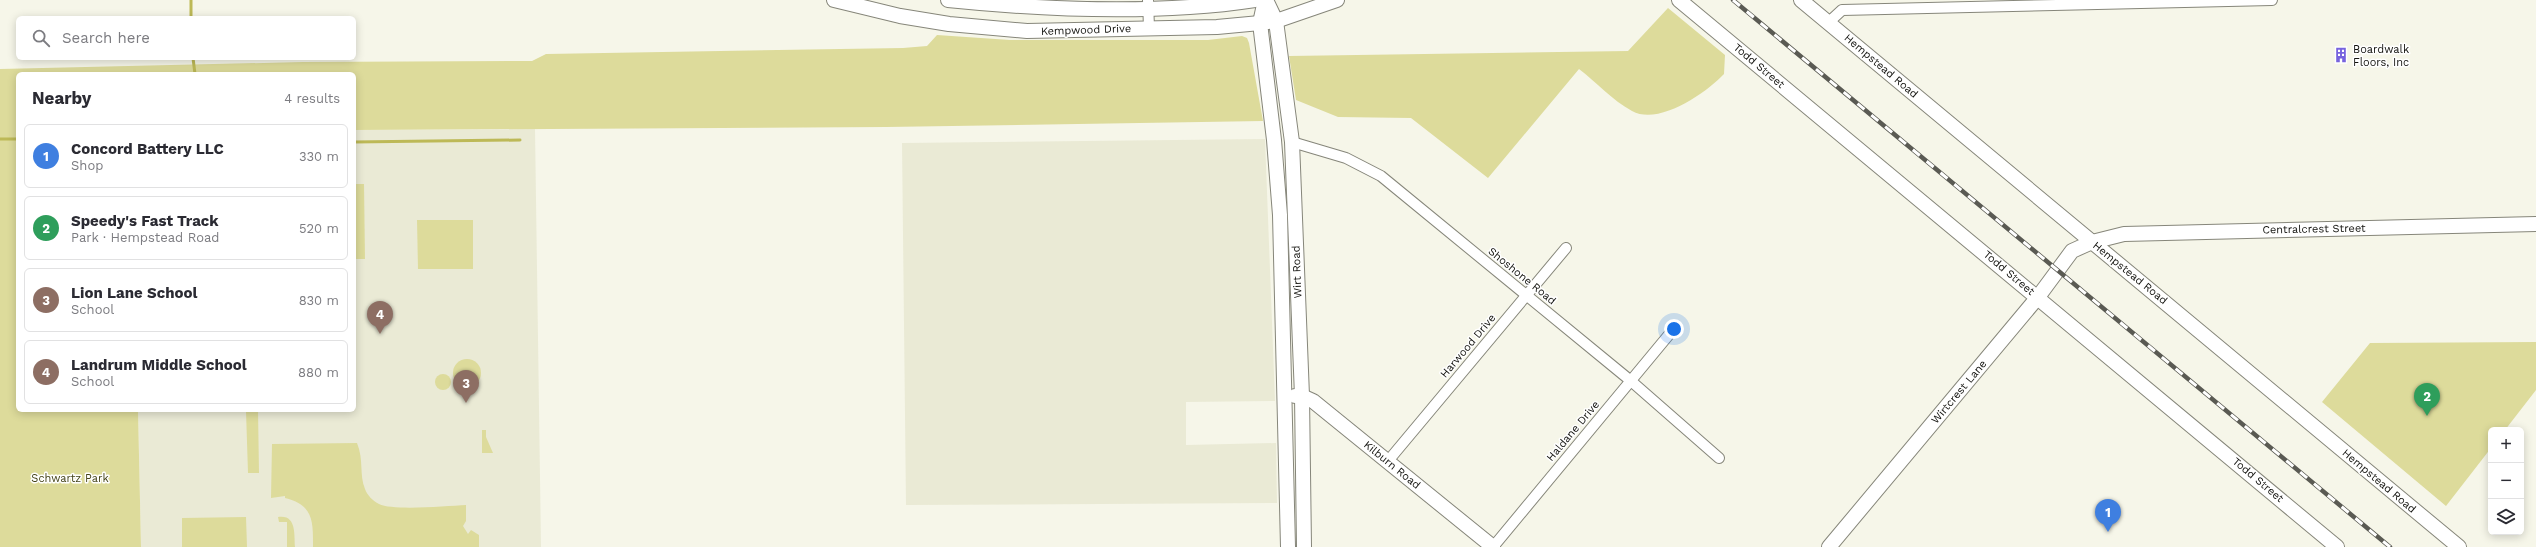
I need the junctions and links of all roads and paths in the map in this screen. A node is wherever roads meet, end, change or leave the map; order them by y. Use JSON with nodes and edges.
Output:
{"nodes":[{"id":1,"x":834,"y":0,"type":"edge"},
{"id":2,"x":948,"y":0,"type":"edge"},
{"id":3,"x":1255,"y":0,"type":"edge"},
{"id":4,"x":1266,"y":0,"type":"edge"},
{"id":5,"x":1337,"y":0,"type":"edge"},
{"id":6,"x":1679,"y":0,"type":"edge"},
{"id":7,"x":1801,"y":0,"type":"edge"},
{"id":8,"x":2272,"y":0,"type":"edge"},
{"id":9,"x":1148,"y":4,"type":"edge"},
{"id":10,"x":1276,"y":21,"type":"junction"},
{"id":11,"x":1829,"y":22,"type":"junction"},
{"id":12,"x":1260,"y":23,"type":"junction"},
{"id":13,"x":1149,"y":28,"type":"junction"},
{"id":14,"x":1292,"y":142,"type":"junction"},
{"id":15,"x":2536,"y":224,"type":"edge"},
{"id":16,"x":2092,"y":242,"type":"junction"},
{"id":17,"x":1566,"y":248,"type":"dead end"},
{"id":18,"x":1526,"y":295,"type":"junction"},
{"id":19,"x":2038,"y":297,"type":"junction"},
{"id":20,"x":1672,"y":331,"type":"dead end"},
{"id":21,"x":1631,"y":381,"type":"junction"},
{"id":22,"x":1285,"y":395,"type":"junction"},
{"id":23,"x":1302,"y":396,"type":"junction"},
{"id":24,"x":1719,"y":458,"type":"dead end"},
{"id":25,"x":1388,"y":461,"type":"junction"},
{"id":26,"x":1288,"y":547,"type":"edge"},
{"id":27,"x":1304,"y":547,"type":"edge"},
{"id":28,"x":1493,"y":547,"type":"edge"},
{"id":29,"x":1829,"y":547,"type":"edge"},
{"id":30,"x":2337,"y":547,"type":"edge"},
{"id":31,"x":2459,"y":547,"type":"edge"}],
"edges":[{"from":1,"to":13,"type":"main road","name":"Kempwood Drive"},
{"from":2,"to":9,"type":"main road","name":"Kempwood Drive"},
{"from":3,"to":9,"type":"main road","name":"Kempwood Drive"},
{"from":4,"to":10,"type":"main road","name":"Wirt Road"},
{"from":4,"to":12,"type":"main road","name":"Wirt Road"},
{"from":5,"to":10,"type":"main road","name":"Kempwood Drive"},
{"from":6,"to":19,"type":"main road","name":"Todd Street"},
{"from":7,"to":11,"type":"main road","name":"Hempstead Road"},
{"from":8,"to":11,"type":"street"},
{"from":9,"to":13,"type":"street"},
{"from":10,"to":12,"type":"main road","name":"Kempwood Drive"},
{"from":10,"to":14,"type":"main road","name":"Wirt Road"},
{"from":11,"to":16,"type":"main road","name":"Hempstead Road"},
{"from":12,"to":13,"type":"main road","name":"Kempwood Drive"},
{"from":12,"to":22,"type":"main road","name":"Wirt Road"},
{"from":14,"to":18,"type":"street","name":"Shoshone Road"},
{"from":14,"to":23,"type":"main road","name":"Wirt Road"},
{"from":15,"to":16,"type":"main road","name":"Centralcrest Street"},
{"from":16,"to":19,"type":"main road","name":"Wirtcrest Lane"},
{"from":16,"to":31,"type":"main road","name":"Hempstead Road"},
{"from":17,"to":18,"type":"street","name":"Harwood Drive"},
{"from":18,"to":21,"type":"street","name":"Shoshone Road"},
{"from":18,"to":25,"type":"street","name":"Harwood Drive"},
{"from":19,"to":29,"type":"main road","name":"Wirtcrest Lane"},
{"from":19,"to":30,"type":"main road","name":"Todd Street"},
{"from":20,"to":21,"type":"street","name":"Haldane Drive"},
{"from":21,"to":24,"type":"street","name":"Shoshone Road"},
{"from":21,"to":28,"type":"street","name":"Haldane Drive"},
{"from":22,"to":23,"type":"main road","name":"Kilburn Road"},
{"from":22,"to":26,"type":"main road","name":"Wirt Road"},
{"from":23,"to":25,"type":"main road","name":"Kilburn Road"},
{"from":23,"to":27,"type":"main road","name":"Wirt Road"},
{"from":25,"to":28,"type":"main road","name":"Kilburn Road"}]}
